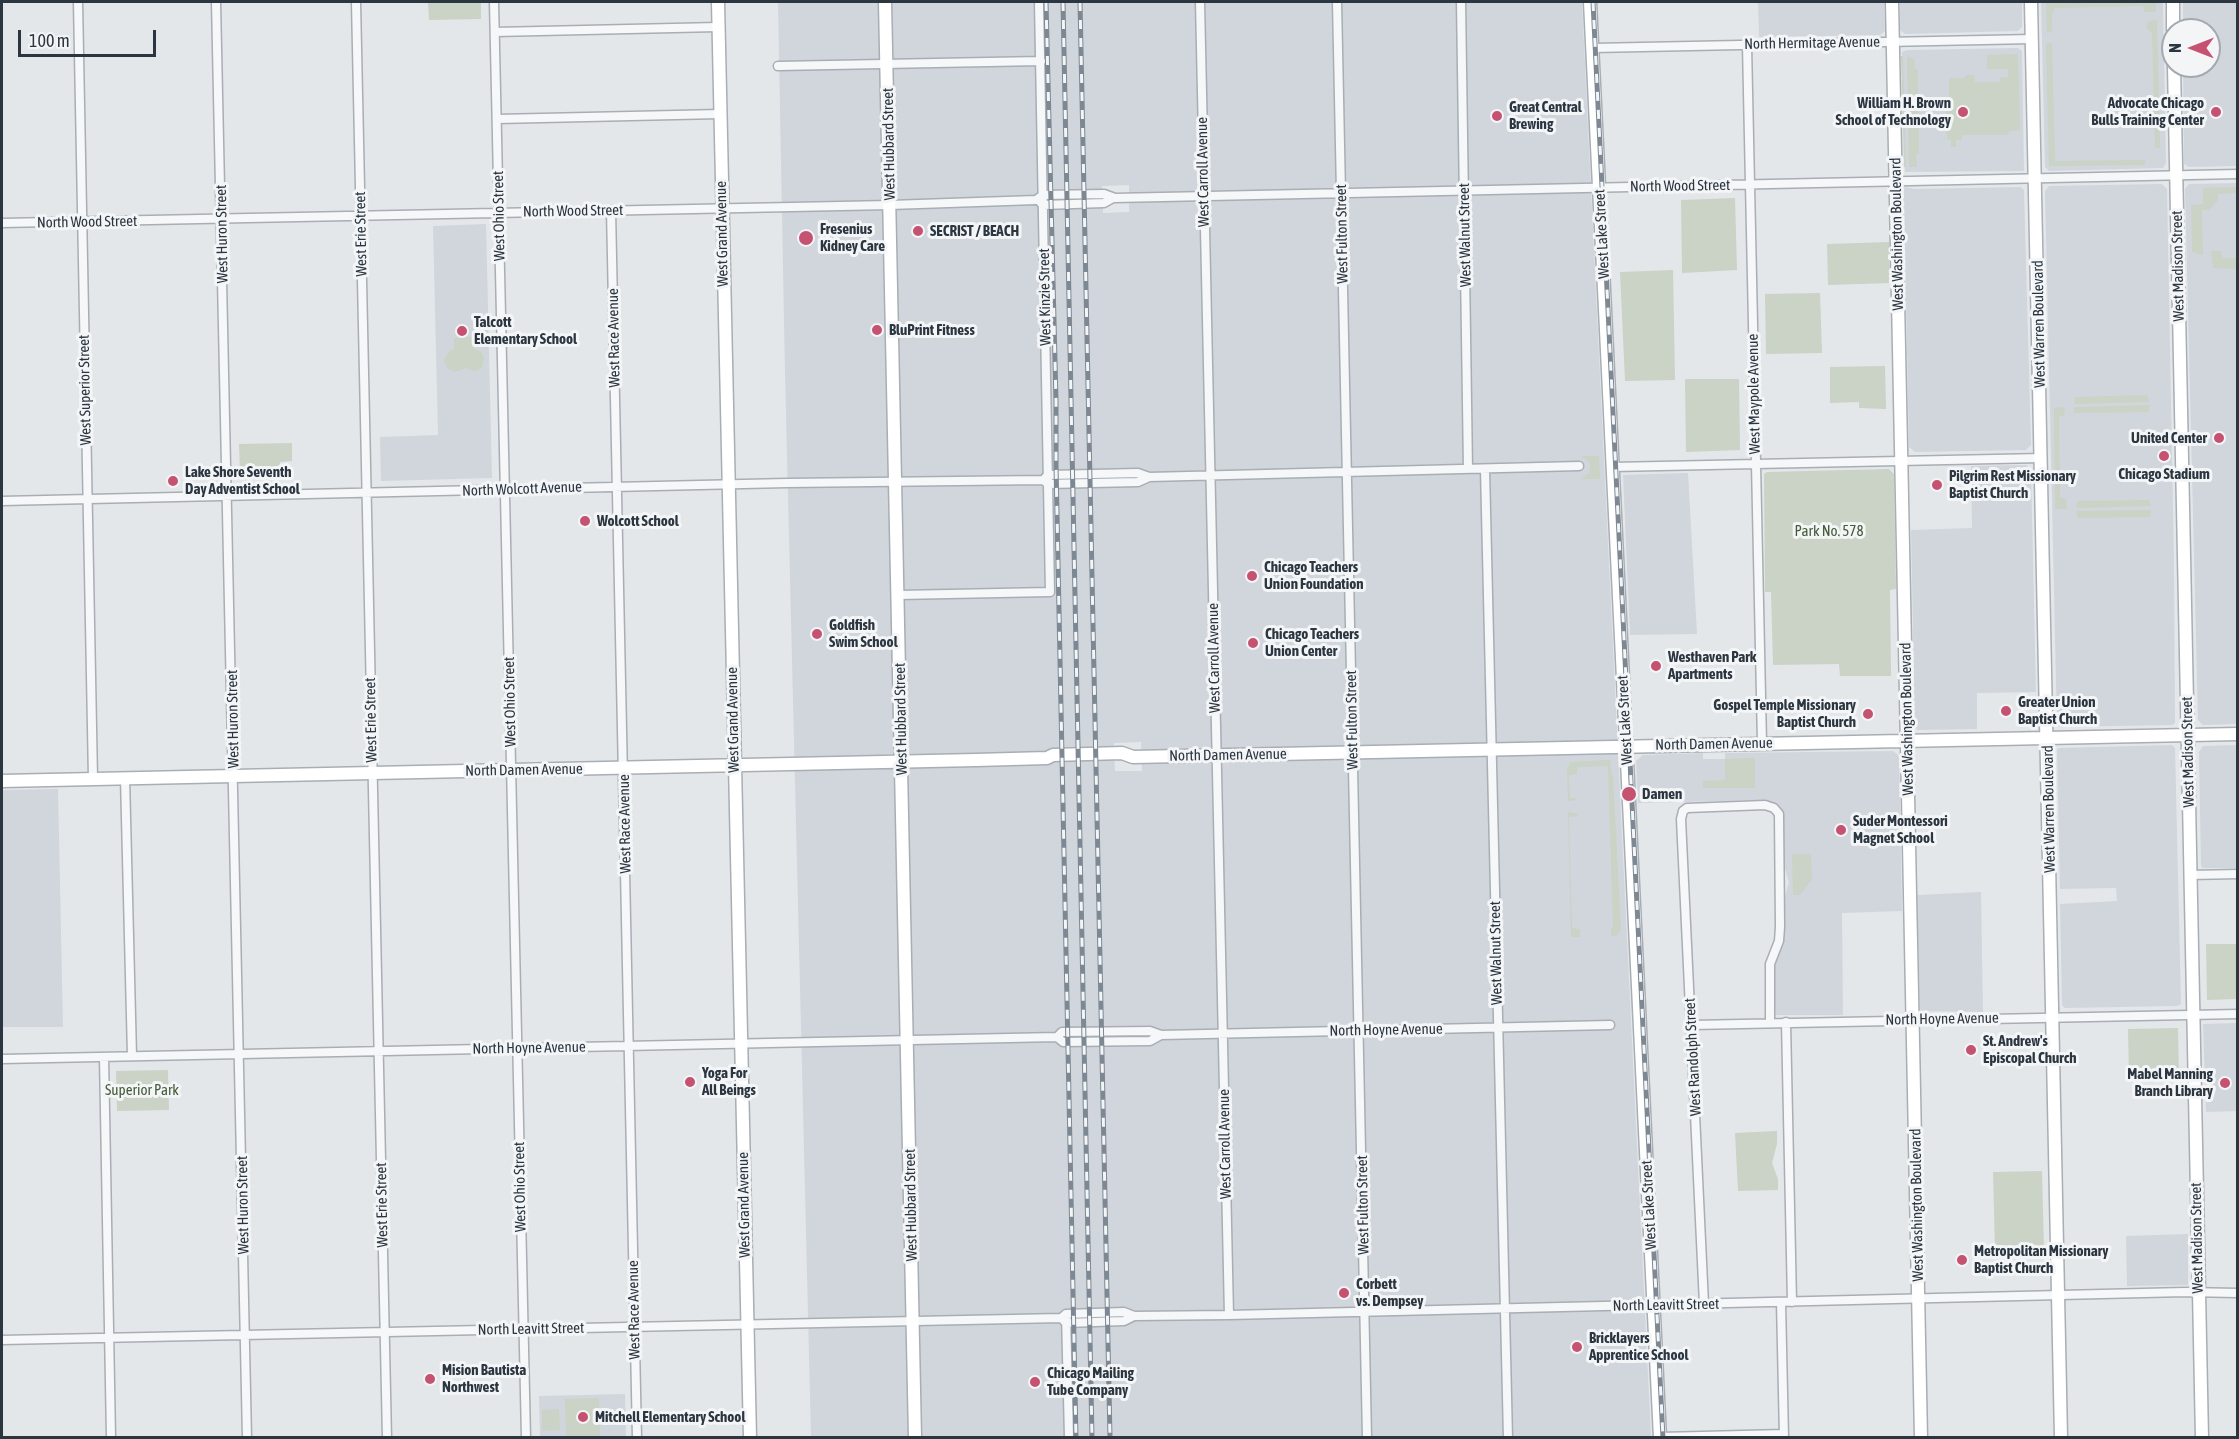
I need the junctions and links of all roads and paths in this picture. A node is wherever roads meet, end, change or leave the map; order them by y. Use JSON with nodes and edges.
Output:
{"nodes":[{"id":1,"x":78,"y":2,"type":"edge"},
{"id":2,"x":216,"y":2,"type":"edge"},
{"id":3,"x":356,"y":2,"type":"edge"},
{"id":4,"x":494,"y":2,"type":"edge"},
{"id":5,"x":718,"y":2,"type":"edge"},
{"id":6,"x":885,"y":2,"type":"edge"},
{"id":7,"x":1040,"y":2,"type":"edge"},
{"id":8,"x":1200,"y":2,"type":"edge"},
{"id":9,"x":1337,"y":2,"type":"edge"},
{"id":10,"x":1461,"y":2,"type":"edge"},
{"id":11,"x":1590,"y":2,"type":"edge"},
{"id":12,"x":1892,"y":2,"type":"edge"},
{"id":13,"x":2031,"y":2,"type":"edge"},
{"id":14,"x":2173,"y":2,"type":"edge"},
{"id":15,"x":2173,"y":18,"type":"edge"},
{"id":16,"x":718,"y":27,"type":"junction"},
{"id":17,"x":495,"y":32,"type":"junction"},
{"id":18,"x":2032,"y":39,"type":"junction"},
{"id":19,"x":1893,"y":41,"type":"junction"},
{"id":20,"x":1747,"y":45,"type":"junction"},
{"id":21,"x":1593,"y":48,"type":"junction"},
{"id":22,"x":1041,"y":61,"type":"junction"},
{"id":23,"x":887,"y":64,"type":"junction"},
{"id":24,"x":778,"y":66,"type":"dead end"},
{"id":25,"x":2174,"y":78,"type":"edge"},
{"id":26,"x":720,"y":114,"type":"junction"},
{"id":27,"x":497,"y":119,"type":"junction"},
{"id":28,"x":2238,"y":174,"type":"edge"},
{"id":29,"x":2176,"y":175,"type":"junction"},
{"id":30,"x":2035,"y":178,"type":"junction"},
{"id":31,"x":1896,"y":181,"type":"junction"},
{"id":32,"x":1750,"y":184,"type":"junction"},
{"id":33,"x":1599,"y":188,"type":"junction"},
{"id":34,"x":1464,"y":191,"type":"junction"},
{"id":35,"x":1341,"y":193,"type":"junction"},
{"id":36,"x":1204,"y":196,"type":"junction"},
{"id":37,"x":1041,"y":200,"type":"junction"},
{"id":38,"x":890,"y":205,"type":"junction"},
{"id":39,"x":722,"y":208,"type":"junction"},
{"id":40,"x":610,"y":210,"type":"junction"},
{"id":41,"x":499,"y":213,"type":"junction"},
{"id":42,"x":360,"y":216,"type":"junction"},
{"id":43,"x":222,"y":219,"type":"junction"},
{"id":44,"x":82,"y":222,"type":"junction"},
{"id":45,"x":2,"y":224,"type":"edge"},
{"id":46,"x":2042,"y":458,"type":"junction"},
{"id":47,"x":1902,"y":461,"type":"junction"},
{"id":48,"x":1756,"y":464,"type":"junction"},
{"id":49,"x":1579,"y":466,"type":"dead end"},
{"id":50,"x":1613,"y":467,"type":"junction"},
{"id":51,"x":1468,"y":469,"type":"junction"},
{"id":52,"x":1485,"y":469,"type":"junction"},
{"id":53,"x":1347,"y":472,"type":"junction"},
{"id":54,"x":1210,"y":476,"type":"junction"},
{"id":55,"x":1046,"y":480,"type":"junction"},
{"id":56,"x":896,"y":482,"type":"junction"},
{"id":57,"x":727,"y":484,"type":"junction"},
{"id":58,"x":617,"y":487,"type":"junction"},
{"id":59,"x":505,"y":490,"type":"junction"},
{"id":60,"x":366,"y":493,"type":"junction"},
{"id":61,"x":228,"y":496,"type":"junction"},
{"id":62,"x":88,"y":499,"type":"junction"},
{"id":63,"x":2,"y":501,"type":"edge"},
{"id":64,"x":898,"y":595,"type":"junction"},
{"id":65,"x":2187,"y":734,"type":"junction"},
{"id":66,"x":2238,"y":734,"type":"edge"},
{"id":67,"x":2048,"y":738,"type":"junction"},
{"id":68,"x":1908,"y":740,"type":"junction"},
{"id":69,"x":1762,"y":743,"type":"junction"},
{"id":70,"x":1627,"y":746,"type":"junction"},
{"id":71,"x":1491,"y":749,"type":"junction"},
{"id":72,"x":1353,"y":752,"type":"junction"},
{"id":73,"x":1216,"y":755,"type":"junction"},
{"id":74,"x":902,"y":761,"type":"junction"},
{"id":75,"x":734,"y":765,"type":"junction"},
{"id":76,"x":623,"y":767,"type":"junction"},
{"id":77,"x":511,"y":770,"type":"junction"},
{"id":78,"x":373,"y":773,"type":"junction"},
{"id":79,"x":234,"y":776,"type":"junction"},
{"id":80,"x":125,"y":778,"type":"junction"},
{"id":81,"x":93,"y":779,"type":"junction"},
{"id":82,"x":2,"y":781,"type":"edge"},
{"id":83,"x":2190,"y":874,"type":"junction"},
{"id":84,"x":2238,"y":874,"type":"edge"},
{"id":85,"x":2193,"y":1014,"type":"junction"},
{"id":86,"x":2238,"y":1014,"type":"edge"},
{"id":87,"x":2053,"y":1017,"type":"junction"},
{"id":88,"x":1913,"y":1019,"type":"junction"},
{"id":89,"x":1770,"y":1022,"type":"junction"},
{"id":90,"x":1786,"y":1022,"type":"junction"},
{"id":91,"x":1610,"y":1025,"type":"dead end"},
{"id":92,"x":1692,"y":1025,"type":"junction"},
{"id":93,"x":1498,"y":1028,"type":"junction"},
{"id":94,"x":1359,"y":1030,"type":"junction"},
{"id":95,"x":1222,"y":1033,"type":"junction"},
{"id":96,"x":907,"y":1040,"type":"junction"},
{"id":97,"x":740,"y":1043,"type":"junction"},
{"id":98,"x":630,"y":1046,"type":"junction"},
{"id":99,"x":517,"y":1048,"type":"junction"},
{"id":100,"x":379,"y":1051,"type":"junction"},
{"id":101,"x":240,"y":1054,"type":"junction"},
{"id":102,"x":132,"y":1056,"type":"junction"},
{"id":103,"x":104,"y":1057,"type":"junction"},
{"id":104,"x":2,"y":1059,"type":"edge"},
{"id":105,"x":2199,"y":1293,"type":"junction"},
{"id":106,"x":2238,"y":1293,"type":"edge"},
{"id":107,"x":2059,"y":1295,"type":"junction"},
{"id":108,"x":1919,"y":1299,"type":"junction"},
{"id":109,"x":1781,"y":1302,"type":"junction"},
{"id":110,"x":1792,"y":1302,"type":"junction"},
{"id":111,"x":1704,"y":1304,"type":"junction"},
{"id":112,"x":1654,"y":1305,"type":"junction"},
{"id":113,"x":1505,"y":1308,"type":"junction"},
{"id":114,"x":1365,"y":1312,"type":"junction"},
{"id":115,"x":1229,"y":1315,"type":"junction"},
{"id":116,"x":1064,"y":1318,"type":"junction"},
{"id":117,"x":913,"y":1321,"type":"junction"},
{"id":118,"x":747,"y":1324,"type":"junction"},
{"id":119,"x":634,"y":1327,"type":"junction"},
{"id":120,"x":524,"y":1329,"type":"junction"},
{"id":121,"x":385,"y":1332,"type":"junction"},
{"id":122,"x":244,"y":1335,"type":"junction"},
{"id":123,"x":109,"y":1338,"type":"junction"},
{"id":124,"x":2,"y":1340,"type":"edge"},
{"id":125,"x":1784,"y":1436,"type":"edge"},
{"id":126,"x":111,"y":1437,"type":"edge"},
{"id":127,"x":247,"y":1437,"type":"edge"},
{"id":128,"x":387,"y":1437,"type":"edge"},
{"id":129,"x":526,"y":1437,"type":"edge"},
{"id":130,"x":637,"y":1437,"type":"edge"},
{"id":131,"x":750,"y":1437,"type":"edge"},
{"id":132,"x":915,"y":1437,"type":"edge"},
{"id":133,"x":1069,"y":1437,"type":"edge"},
{"id":134,"x":1367,"y":1437,"type":"edge"},
{"id":135,"x":1508,"y":1437,"type":"edge"},
{"id":136,"x":1660,"y":1437,"type":"edge"},
{"id":137,"x":1922,"y":1437,"type":"edge"},
{"id":138,"x":2061,"y":1437,"type":"edge"},
{"id":139,"x":2202,"y":1437,"type":"edge"}],
"edges":[{"from":1,"to":44,"type":"street","name":"West Superior Street"},
{"from":2,"to":43,"type":"street","name":"West Huron Street"},
{"from":3,"to":42,"type":"street","name":"West Erie Street"},
{"from":4,"to":17,"type":"street","name":"West Ohio Street"},
{"from":5,"to":16,"type":"main road","name":"West Grand Avenue"},
{"from":6,"to":23,"type":"main road","name":"West Hubbard Street"},
{"from":7,"to":22,"type":"street","name":"West Kinzie Street"},
{"from":8,"to":36,"type":"street","name":"West Carroll Avenue"},
{"from":9,"to":35,"type":"street","name":"West Fulton Street"},
{"from":10,"to":34,"type":"street","name":"West Walnut Street"},
{"from":11,"to":21,"type":"main road","name":"West Lake Street"},
{"from":12,"to":19,"type":"main road","name":"West Washington Boulevard"},
{"from":13,"to":18,"type":"main road","name":"West Warren Boulevard"},
{"from":14,"to":15,"type":"main road"},
{"from":16,"to":17,"type":"street"},
{"from":16,"to":26,"type":"main road","name":"West Grand Avenue"},
{"from":17,"to":27,"type":"street","name":"West Ohio Street"},
{"from":18,"to":19,"type":"street","name":"North Hermitage Avenue"},
{"from":18,"to":30,"type":"main road","name":"West Warren Boulevard"},
{"from":19,"to":20,"type":"street","name":"North Hermitage Avenue"},
{"from":19,"to":31,"type":"main road","name":"West Washington Boulevard"},
{"from":20,"to":21,"type":"street","name":"North Hermitage Avenue"},
{"from":20,"to":32,"type":"street","name":"West Maypole Avenue"},
{"from":21,"to":33,"type":"main road","name":"West Lake Street"},
{"from":22,"to":23,"type":"street"},
{"from":22,"to":37,"type":"street","name":"West Kinzie Street"},
{"from":23,"to":24,"type":"street"},
{"from":23,"to":38,"type":"main road","name":"West Hubbard Street"},
{"from":25,"to":29,"type":"main road","name":"West Madison Street"},
{"from":26,"to":27,"type":"street"},
{"from":26,"to":39,"type":"main road","name":"West Grand Avenue"},
{"from":27,"to":41,"type":"street","name":"West Ohio Street"},
{"from":28,"to":29,"type":"street","name":"North Wood Street"},
{"from":29,"to":30,"type":"street","name":"North Wood Street"},
{"from":29,"to":65,"type":"main road","name":"West Madison Street"},
{"from":30,"to":31,"type":"street","name":"North Wood Street"},
{"from":30,"to":46,"type":"main road","name":"West Warren Boulevard"},
{"from":31,"to":32,"type":"street","name":"North Wood Street"},
{"from":31,"to":47,"type":"main road","name":"West Washington Boulevard"},
{"from":32,"to":33,"type":"street","name":"North Wood Street"},
{"from":32,"to":48,"type":"street","name":"West Maypole Avenue"},
{"from":33,"to":34,"type":"street","name":"North Wood Street"},
{"from":33,"to":50,"type":"main road","name":"West Lake Street"},
{"from":34,"to":35,"type":"street","name":"North Wood Street"},
{"from":34,"to":51,"type":"street","name":"West Walnut Street"},
{"from":35,"to":36,"type":"street","name":"North Wood Street"},
{"from":35,"to":53,"type":"street","name":"West Fulton Street"},
{"from":36,"to":37,"type":"street","name":"North Wood Street"},
{"from":36,"to":54,"type":"street","name":"West Carroll Avenue"},
{"from":37,"to":38,"type":"street","name":"North Wood Street"},
{"from":37,"to":55,"type":"street","name":"West Kinzie Street"},
{"from":38,"to":39,"type":"street","name":"North Wood Street"},
{"from":38,"to":56,"type":"main road","name":"West Hubbard Street"},
{"from":39,"to":40,"type":"street","name":"North Wood Street"},
{"from":39,"to":57,"type":"main road","name":"West Grand Avenue"},
{"from":40,"to":41,"type":"street","name":"North Wood Street"},
{"from":40,"to":58,"type":"street","name":"West Race Avenue"},
{"from":41,"to":42,"type":"street","name":"North Wood Street"},
{"from":41,"to":59,"type":"street","name":"West Ohio Street"},
{"from":42,"to":43,"type":"street","name":"North Wood Street"},
{"from":42,"to":60,"type":"street","name":"West Erie Street"},
{"from":43,"to":44,"type":"street","name":"North Wood Street"},
{"from":43,"to":61,"type":"street","name":"West Huron Street"},
{"from":44,"to":45,"type":"street","name":"North Wood Street"},
{"from":44,"to":62,"type":"street","name":"West Superior Street"},
{"from":46,"to":47,"type":"street"},
{"from":46,"to":67,"type":"main road","name":"West Warren Boulevard"},
{"from":47,"to":48,"type":"street"},
{"from":47,"to":68,"type":"main road","name":"West Washington Boulevard"},
{"from":48,"to":50,"type":"street"},
{"from":48,"to":69,"type":"street","name":"West Maypole Avenue"},
{"from":49,"to":52,"type":"street","name":"North Wolcott Avenue"},
{"from":50,"to":70,"type":"main road","name":"West Lake Street"},
{"from":51,"to":52,"type":"street","name":"North Wolcott Avenue"},
{"from":51,"to":53,"type":"street","name":"North Wolcott Avenue"},
{"from":52,"to":71,"type":"street","name":"West Walnut Street"},
{"from":53,"to":54,"type":"street","name":"North Wolcott Avenue"},
{"from":53,"to":72,"type":"street","name":"West Fulton Street"},
{"from":54,"to":55,"type":"street","name":"North Wolcott Avenue"},
{"from":54,"to":73,"type":"street","name":"West Carroll Avenue"},
{"from":55,"to":56,"type":"street","name":"North Wolcott Avenue"},
{"from":55,"to":64,"type":"street","name":"West Kinzie Street"},
{"from":56,"to":57,"type":"street","name":"North Wolcott Avenue"},
{"from":56,"to":64,"type":"main road","name":"West Hubbard Street"},
{"from":57,"to":58,"type":"street","name":"North Wolcott Avenue"},
{"from":57,"to":75,"type":"main road","name":"West Grand Avenue"},
{"from":58,"to":59,"type":"street","name":"North Wolcott Avenue"},
{"from":58,"to":76,"type":"street","name":"West Race Avenue"},
{"from":59,"to":60,"type":"street","name":"North Wolcott Avenue"},
{"from":59,"to":77,"type":"street","name":"West Ohio Street"},
{"from":60,"to":61,"type":"street","name":"North Wolcott Avenue"},
{"from":60,"to":78,"type":"street","name":"West Erie Street"},
{"from":61,"to":62,"type":"street","name":"North Wolcott Avenue"},
{"from":61,"to":79,"type":"street","name":"West Huron Street"},
{"from":62,"to":63,"type":"street","name":"North Wolcott Avenue"},
{"from":62,"to":81,"type":"street","name":"West Superior Street"},
{"from":64,"to":74,"type":"main road","name":"West Hubbard Street"},
{"from":65,"to":66,"type":"main road","name":"North Damen Avenue"},
{"from":65,"to":67,"type":"main road","name":"North Damen Avenue"},
{"from":65,"to":83,"type":"main road","name":"West Madison Street"},
{"from":67,"to":68,"type":"main road","name":"North Damen Avenue"},
{"from":67,"to":87,"type":"main road","name":"West Warren Boulevard"},
{"from":68,"to":69,"type":"main road","name":"North Damen Avenue"},
{"from":68,"to":88,"type":"main road","name":"West Washington Boulevard"},
{"from":69,"to":70,"type":"main road","name":"North Damen Avenue"},
{"from":70,"to":71,"type":"main road","name":"North Damen Avenue"},
{"from":70,"to":112,"type":"main road","name":"West Lake Street"},
{"from":71,"to":72,"type":"main road","name":"North Damen Avenue"},
{"from":71,"to":93,"type":"street","name":"West Walnut Street"},
{"from":72,"to":73,"type":"main road","name":"North Damen Avenue"},
{"from":72,"to":94,"type":"street","name":"West Fulton Street"},
{"from":73,"to":74,"type":"main road","name":"North Damen Avenue"},
{"from":73,"to":95,"type":"street","name":"West Carroll Avenue"},
{"from":74,"to":75,"type":"main road","name":"North Damen Avenue"},
{"from":74,"to":96,"type":"main road","name":"West Hubbard Street"},
{"from":75,"to":76,"type":"main road","name":"North Damen Avenue"},
{"from":75,"to":97,"type":"main road","name":"West Grand Avenue"},
{"from":76,"to":77,"type":"main road","name":"North Damen Avenue"},
{"from":76,"to":98,"type":"street","name":"West Race Avenue"},
{"from":77,"to":78,"type":"main road","name":"North Damen Avenue"},
{"from":77,"to":99,"type":"street","name":"West Ohio Street"},
{"from":78,"to":79,"type":"main road","name":"North Damen Avenue"},
{"from":78,"to":100,"type":"street","name":"West Erie Street"},
{"from":79,"to":80,"type":"main road","name":"North Damen Avenue"},
{"from":79,"to":101,"type":"street","name":"West Huron Street"},
{"from":80,"to":81,"type":"main road","name":"North Damen Avenue"},
{"from":80,"to":102,"type":"street"},
{"from":81,"to":82,"type":"main road","name":"North Damen Avenue"},
{"from":83,"to":84,"type":"street"},
{"from":83,"to":85,"type":"main road","name":"West Madison Street"},
{"from":85,"to":86,"type":"street","name":"North Hoyne Avenue"},
{"from":85,"to":87,"type":"street","name":"North Hoyne Avenue"},
{"from":85,"to":105,"type":"main road","name":"West Madison Street"},
{"from":87,"to":88,"type":"street","name":"North Hoyne Avenue"},
{"from":87,"to":107,"type":"main road","name":"West Warren Boulevard"},
{"from":88,"to":90,"type":"street","name":"North Hoyne Avenue"},
{"from":88,"to":108,"type":"main road","name":"West Washington Boulevard"},
{"from":89,"to":90,"type":"street","name":"North Hoyne Avenue"},
{"from":89,"to":92,"type":"street","name":"North Hoyne Avenue"},
{"from":89,"to":92,"type":"street","name":"West Randolph Street"},
{"from":90,"to":110,"type":"street"},
{"from":91,"to":93,"type":"street","name":"North Hoyne Avenue"},
{"from":92,"to":111,"type":"street","name":"West Randolph Street"},
{"from":93,"to":94,"type":"street","name":"North Hoyne Avenue"},
{"from":93,"to":113,"type":"street","name":"West Walnut Street"},
{"from":94,"to":95,"type":"street","name":"North Hoyne Avenue"},
{"from":94,"to":114,"type":"street","name":"West Fulton Street"},
{"from":95,"to":96,"type":"street","name":"North Hoyne Avenue"},
{"from":95,"to":115,"type":"street","name":"West Carroll Avenue"},
{"from":96,"to":97,"type":"street","name":"North Hoyne Avenue"},
{"from":96,"to":117,"type":"main road","name":"West Hubbard Street"},
{"from":97,"to":98,"type":"street","name":"North Hoyne Avenue"},
{"from":97,"to":118,"type":"main road","name":"West Grand Avenue"},
{"from":98,"to":99,"type":"street","name":"North Hoyne Avenue"},
{"from":98,"to":119,"type":"street","name":"West Race Avenue"},
{"from":99,"to":100,"type":"street","name":"North Hoyne Avenue"},
{"from":99,"to":120,"type":"street","name":"West Ohio Street"},
{"from":100,"to":101,"type":"street","name":"North Hoyne Avenue"},
{"from":100,"to":121,"type":"street","name":"West Erie Street"},
{"from":101,"to":102,"type":"street","name":"North Hoyne Avenue"},
{"from":101,"to":122,"type":"street","name":"West Huron Street"},
{"from":102,"to":103,"type":"street","name":"North Hoyne Avenue"},
{"from":103,"to":104,"type":"street","name":"North Hoyne Avenue"},
{"from":103,"to":123,"type":"street"},
{"from":105,"to":106,"type":"street","name":"North Leavitt Street"},
{"from":105,"to":107,"type":"street","name":"North Leavitt Street"},
{"from":105,"to":139,"type":"main road","name":"West Madison Street"},
{"from":107,"to":108,"type":"street","name":"North Leavitt Street"},
{"from":107,"to":138,"type":"main road","name":"West Warren Boulevard"},
{"from":108,"to":110,"type":"street","name":"North Leavitt Street"},
{"from":108,"to":137,"type":"main road","name":"West Washington Boulevard"},
{"from":109,"to":110,"type":"street","name":"North Leavitt Street"},
{"from":109,"to":111,"type":"street","name":"North Leavitt Street"},
{"from":109,"to":125,"type":"street"},
{"from":111,"to":112,"type":"street","name":"North Leavitt Street"},
{"from":112,"to":113,"type":"street","name":"North Leavitt Street"},
{"from":112,"to":136,"type":"main road","name":"West Lake Street"},
{"from":113,"to":114,"type":"street","name":"North Leavitt Street"},
{"from":113,"to":135,"type":"street","name":"West Walnut Street"},
{"from":114,"to":115,"type":"street","name":"North Leavitt Street"},
{"from":114,"to":134,"type":"street","name":"West Fulton Street"},
{"from":115,"to":116,"type":"street","name":"North Leavitt Street"},
{"from":116,"to":117,"type":"street","name":"North Leavitt Street"},
{"from":116,"to":133,"type":"street"},
{"from":117,"to":118,"type":"street","name":"North Leavitt Street"},
{"from":117,"to":132,"type":"main road","name":"West Hubbard Street"},
{"from":118,"to":119,"type":"street","name":"North Leavitt Street"},
{"from":118,"to":131,"type":"main road","name":"West Grand Avenue"},
{"from":119,"to":120,"type":"street","name":"North Leavitt Street"},
{"from":119,"to":130,"type":"street","name":"West Race Avenue"},
{"from":120,"to":121,"type":"street","name":"North Leavitt Street"},
{"from":120,"to":129,"type":"street","name":"West Ohio Street"},
{"from":121,"to":122,"type":"street","name":"North Leavitt Street"},
{"from":121,"to":128,"type":"street","name":"West Erie Street"},
{"from":122,"to":123,"type":"street","name":"North Leavitt Street"},
{"from":122,"to":127,"type":"street","name":"West Huron Street"},
{"from":123,"to":124,"type":"street","name":"North Leavitt Street"},
{"from":123,"to":126,"type":"street"},
{"from":125,"to":136,"type":"street"}]}
